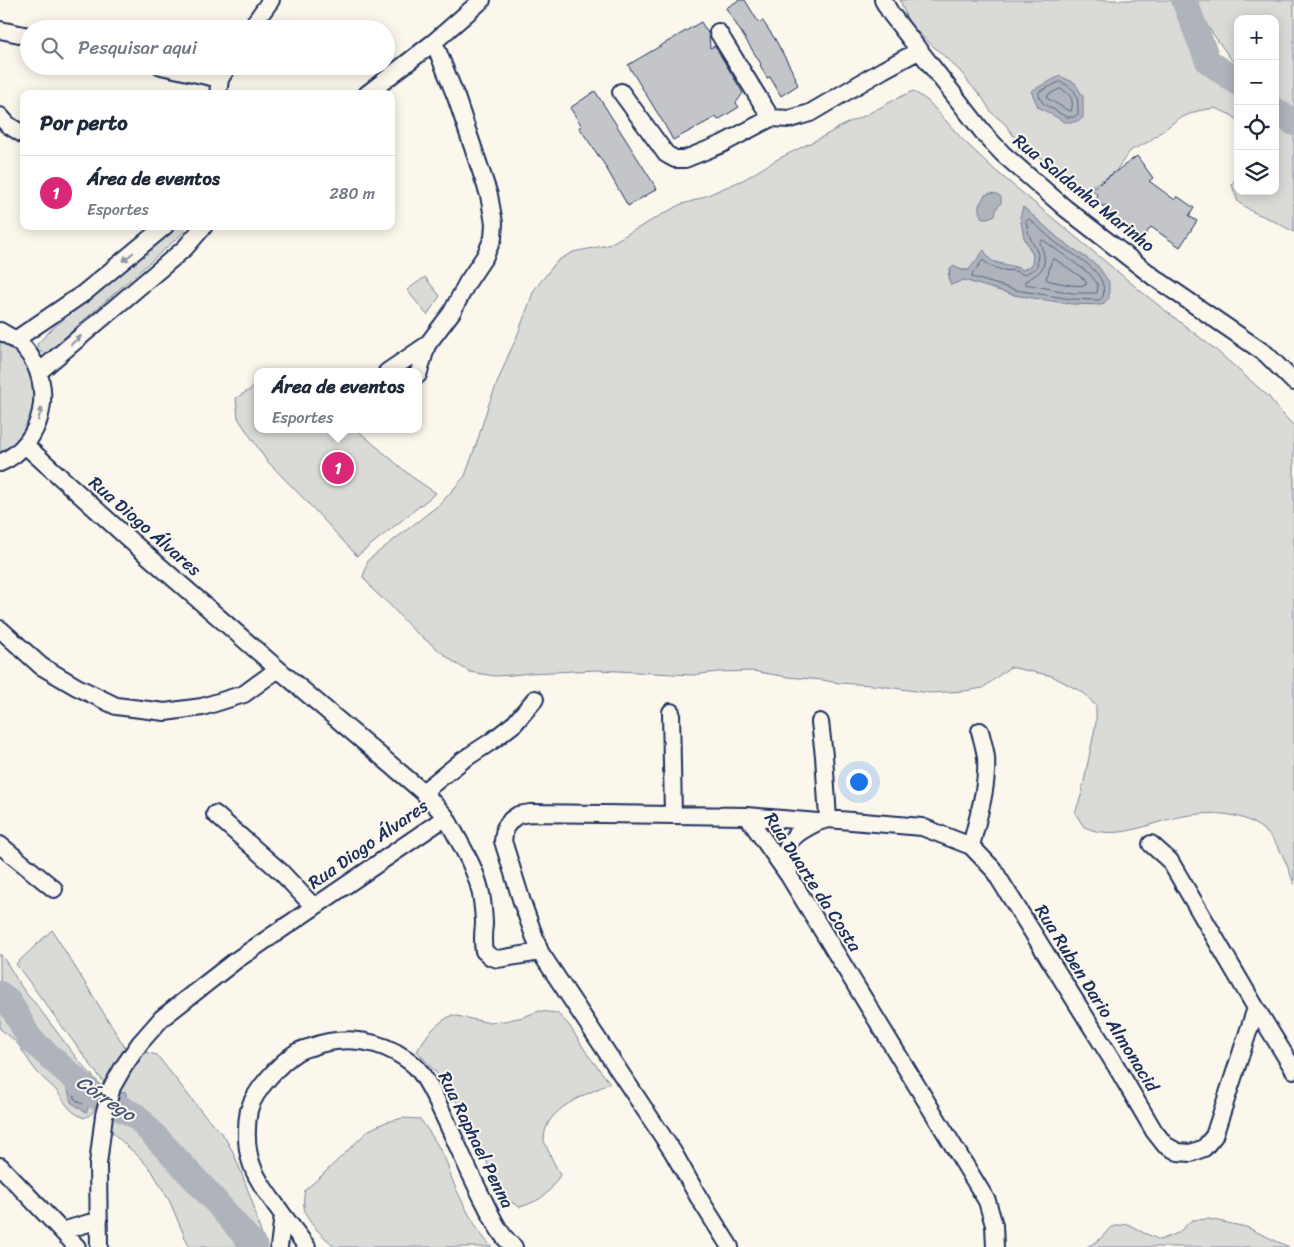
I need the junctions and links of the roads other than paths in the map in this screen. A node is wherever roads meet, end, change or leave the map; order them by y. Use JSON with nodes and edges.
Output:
{"nodes":[{"id":1,"x":271,"y":0,"type":"edge"},
{"id":2,"x":482,"y":0,"type":"edge"},
{"id":3,"x":883,"y":0,"type":"edge"},
{"id":4,"x":257,"y":20,"type":"edge"},
{"id":5,"x":0,"y":30,"type":"edge"},
{"id":6,"x":718,"y":32,"type":"dead end"},
{"id":7,"x":20,"y":34,"type":"edge"},
{"id":8,"x":434,"y":42,"type":"junction"},
{"id":9,"x":920,"y":50,"type":"junction"},
{"id":10,"x":395,"y":72,"type":"edge"},
{"id":11,"x":200,"y":75,"type":"edge"},
{"id":12,"x":391,"y":75,"type":"edge"},
{"id":13,"x":222,"y":80,"type":"edge"},
{"id":14,"x":372,"y":90,"type":"edge"},
{"id":15,"x":621,"y":92,"type":"dead end"},
{"id":16,"x":0,"y":116,"type":"edge"},
{"id":17,"x":771,"y":118,"type":"junction"},
{"id":18,"x":20,"y":132,"type":"edge"},
{"id":19,"x":160,"y":230,"type":"edge"},
{"id":20,"x":201,"y":230,"type":"edge"},
{"id":21,"x":0,"y":331,"type":"edge"},
{"id":22,"x":15,"y":340,"type":"junction"},
{"id":23,"x":427,"y":345,"type":"junction"},
{"id":24,"x":393,"y":368,"type":"edge"},
{"id":25,"x":420,"y":368,"type":"edge"},
{"id":26,"x":39,"y":372,"type":"junction"},
{"id":27,"x":1294,"y":382,"type":"edge"},
{"id":28,"x":25,"y":446,"type":"junction"},
{"id":29,"x":0,"y":463,"type":"edge"},
{"id":30,"x":0,"y":629,"type":"edge"},
{"id":31,"x":278,"y":668,"type":"junction"},
{"id":32,"x":535,"y":699,"type":"dead end"},
{"id":33,"x":671,"y":712,"type":"dead end"},
{"id":34,"x":820,"y":722,"type":"dead end"},
{"id":35,"x":980,"y":731,"type":"dead end"},
{"id":36,"x":423,"y":792,"type":"junction"},
{"id":37,"x":216,"y":814,"type":"dead end"},
{"id":38,"x":673,"y":815,"type":"junction"},
{"id":39,"x":747,"y":816,"type":"junction"},
{"id":40,"x":446,"y":817,"type":"junction"},
{"id":41,"x":823,"y":820,"type":"junction"},
{"id":42,"x":1151,"y":844,"type":"dead end"},
{"id":43,"x":0,"y":845,"type":"edge"},
{"id":44,"x":972,"y":846,"type":"junction"},
{"id":45,"x":790,"y":876,"type":"junction"},
{"id":46,"x":54,"y":889,"type":"dead end"},
{"id":47,"x":314,"y":907,"type":"junction"},
{"id":48,"x":540,"y":952,"type":"junction"},
{"id":49,"x":1256,"y":1008,"type":"junction"},
{"id":50,"x":1294,"y":1070,"type":"edge"},
{"id":51,"x":0,"y":1166,"type":"edge"},
{"id":52,"x":283,"y":1214,"type":"junction"},
{"id":53,"x":98,"y":1220,"type":"junction"},
{"id":54,"x":62,"y":1231,"type":"junction"},
{"id":55,"x":77,"y":1247,"type":"edge"},
{"id":56,"x":99,"y":1247,"type":"edge"},
{"id":57,"x":279,"y":1247,"type":"edge"},
{"id":58,"x":307,"y":1247,"type":"edge"},
{"id":59,"x":514,"y":1247,"type":"edge"},
{"id":60,"x":730,"y":1247,"type":"edge"},
{"id":61,"x":995,"y":1247,"type":"edge"}],
"edges":[{"from":1,"to":4,"type":"street"},
{"from":2,"to":8,"type":"street"},
{"from":3,"to":9,"type":"street","name":"Rua Saldanha Marinho"},
{"from":5,"to":7,"type":"street"},
{"from":6,"to":17,"type":"street"},
{"from":8,"to":10,"type":"street"},
{"from":8,"to":23,"type":"street"},
{"from":9,"to":17,"type":"street"},
{"from":9,"to":27,"type":"street","name":"Rua Saldanha Marinho"},
{"from":11,"to":13,"type":"street"},
{"from":12,"to":14,"type":"street"},
{"from":15,"to":17,"type":"street"},
{"from":16,"to":18,"type":"street"},
{"from":19,"to":22,"type":"street","one_way":true},
{"from":26,"to":20,"type":"street","one_way":true},
{"from":21,"to":22,"type":"street"},
{"from":22,"to":26,"type":"street"},
{"from":23,"to":24,"type":"street"},
{"from":23,"to":25,"type":"street"},
{"from":28,"to":26,"type":"street","one_way":true},
{"from":28,"to":29,"type":"street"},
{"from":28,"to":31,"type":"street","name":"Rua Diogo Álvares"},
{"from":30,"to":31,"type":"street"},
{"from":31,"to":36,"type":"street","name":"Rua Diogo Álvares"},
{"from":32,"to":36,"type":"street"},
{"from":33,"to":38,"type":"street"},
{"from":34,"to":41,"type":"street"},
{"from":35,"to":44,"type":"street"},
{"from":36,"to":40,"type":"street","name":"Rua Diogo Álvares"},
{"from":37,"to":47,"type":"street"},
{"from":38,"to":39,"type":"street","name":"Rua Duarte da Costa"},
{"from":38,"to":48,"type":"street","name":"Rua Duarte da Costa"},
{"from":39,"to":41,"type":"street","name":"Rua Ruben Dario Almonacid"},
{"from":39,"to":45,"type":"street","name":"Rua Duarte da Costa"},
{"from":40,"to":47,"type":"street","name":"Rua Diogo Álvares"},
{"from":40,"to":48,"type":"street"},
{"from":41,"to":44,"type":"street","name":"Rua Ruben Dario Almonacid"},
{"from":41,"to":45,"type":"street"},
{"from":42,"to":49,"type":"street"},
{"from":43,"to":46,"type":"street"},
{"from":44,"to":49,"type":"street","name":"Rua Ruben Dario Almonacid"},
{"from":45,"to":61,"type":"street","name":"Rua Duarte da Costa"},
{"from":47,"to":53,"type":"street","name":"Rua Diogo Álvares"},
{"from":48,"to":60,"type":"street","name":"Rua Duarte da Costa"},
{"from":49,"to":50,"type":"street"},
{"from":51,"to":54,"type":"street"},
{"from":52,"to":57,"type":"street"},
{"from":52,"to":58,"type":"street","name":"Rua Raphael Penna"},
{"from":52,"to":59,"type":"street","name":"Rua Raphael Penna"},
{"from":53,"to":54,"type":"street"},
{"from":53,"to":56,"type":"street","name":"Rua Diogo Álvares"},
{"from":54,"to":55,"type":"street"}]}
